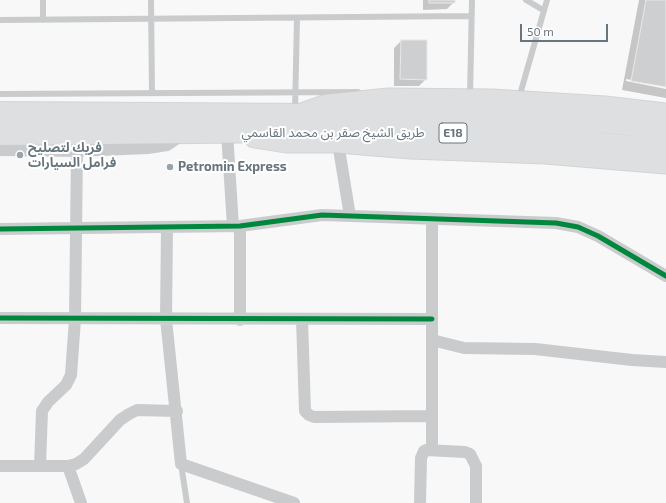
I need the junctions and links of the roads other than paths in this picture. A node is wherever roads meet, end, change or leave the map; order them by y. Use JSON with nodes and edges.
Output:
{"nodes":[{"id":1,"x":43,"y":0,"type":"edge"},
{"id":2,"x":152,"y":0,"type":"edge"},
{"id":3,"x":472,"y":0,"type":"edge"},
{"id":4,"x":526,"y":0,"type":"edge"},
{"id":5,"x":547,"y":0,"type":"edge"},
{"id":6,"x":543,"y":10,"type":"junction"},
{"id":7,"x":471,"y":16,"type":"junction"},
{"id":8,"x":296,"y":18,"type":"junction"},
{"id":9,"x":0,"y":20,"type":"edge"},
{"id":10,"x":43,"y":20,"type":"junction"},
{"id":11,"x":152,"y":20,"type":"junction"},
{"id":12,"x":296,"y":92,"type":"junction"},
{"id":13,"x":367,"y":92,"type":"dead end"},
{"id":14,"x":375,"y":92,"type":"dead end"},
{"id":15,"x":152,"y":93,"type":"junction"},
{"id":16,"x":0,"y":94,"type":"edge"},
{"id":17,"x":470,"y":95,"type":"junction"},
{"id":18,"x":518,"y":100,"type":"junction"},
{"id":19,"x":0,"y":113,"type":"edge"},
{"id":20,"x":666,"y":113,"type":"edge"},
{"id":21,"x":296,"y":116,"type":"junction"},
{"id":22,"x":666,"y":128,"type":"edge"},
{"id":23,"x":184,"y":133,"type":"junction"},
{"id":24,"x":234,"y":133,"type":"junction"},
{"id":25,"x":1,"y":140,"type":"edge"},
{"id":26,"x":338,"y":144,"type":"junction"},
{"id":27,"x":666,"y":150,"type":"edge"},
{"id":28,"x":77,"y":151,"type":"junction"},
{"id":29,"x":666,"y":164,"type":"edge"},
{"id":30,"x":350,"y":216,"type":"junction"},
{"id":31,"x":432,"y":219,"type":"junction"},
{"id":32,"x":236,"y":226,"type":"junction"},
{"id":33,"x":167,"y":227,"type":"junction"},
{"id":34,"x":77,"y":228,"type":"junction"},
{"id":35,"x":0,"y":229,"type":"edge"},
{"id":36,"x":666,"y":276,"type":"edge"},
{"id":37,"x":0,"y":318,"type":"edge"},
{"id":38,"x":75,"y":318,"type":"junction"},
{"id":39,"x":166,"y":319,"type":"junction"},
{"id":40,"x":302,"y":319,"type":"junction"},
{"id":41,"x":432,"y":319,"type":"junction"},
{"id":42,"x":240,"y":320,"type":"junction"},
{"id":43,"x":432,"y":340,"type":"junction"},
{"id":44,"x":666,"y":362,"type":"edge"},
{"id":45,"x":177,"y":411,"type":"junction"},
{"id":46,"x":432,"y":416,"type":"junction"},
{"id":47,"x":432,"y":450,"type":"junction"},
{"id":48,"x":181,"y":464,"type":"junction"},
{"id":49,"x":0,"y":466,"type":"edge"},
{"id":50,"x":40,"y":466,"type":"junction"},
{"id":51,"x":68,"y":466,"type":"junction"},
{"id":52,"x":81,"y":503,"type":"edge"},
{"id":53,"x":187,"y":503,"type":"edge"},
{"id":54,"x":294,"y":503,"type":"edge"},
{"id":55,"x":420,"y":503,"type":"edge"},
{"id":56,"x":476,"y":503,"type":"edge"}],
"edges":[{"from":1,"to":10,"type":"lane"},
{"from":2,"to":11,"type":"lane"},
{"from":3,"to":7,"type":"lane"},
{"from":4,"to":6,"type":"lane"},
{"from":5,"to":6,"type":"lane"},
{"from":6,"to":18,"type":"lane"},
{"from":7,"to":8,"type":"lane"},
{"from":7,"to":17,"type":"lane"},
{"from":8,"to":11,"type":"lane"},
{"from":8,"to":12,"type":"lane"},
{"from":9,"to":10,"type":"lane"},
{"from":10,"to":11,"type":"lane"},
{"from":11,"to":15,"type":"lane"},
{"from":12,"to":13,"type":"lane"},
{"from":12,"to":15,"type":"lane"},
{"from":12,"to":21,"type":"lane"},
{"from":14,"to":17,"type":"lane"},
{"from":15,"to":16,"type":"lane"},
{"from":17,"to":18,"type":"main road"},
{"from":17,"to":21,"type":"main road"},
{"from":18,"to":20,"type":"main road"},
{"from":19,"to":21,"type":"highway","name":"طريق الشيخ صقر بن محمد القاسمي","number":"E18"},
{"from":21,"to":22,"type":"highway","name":"طريق الشيخ صقر بن محمد القاسمي","number":"E18"},
{"from":23,"to":24,"type":"highway","name":"طريق الشيخ صقر بن محمد القاسمي","number":"E18"},
{"from":23,"to":25,"type":"highway","name":"طريق الشيخ صقر بن محمد القاسمي","number":"E18"},
{"from":23,"to":28,"type":"street"},
{"from":24,"to":26,"type":"main road"},
{"from":24,"to":27,"type":"highway","name":"طريق الشيخ صقر بن محمد القاسمي","number":"E18"},
{"from":24,"to":32,"type":"street"},
{"from":25,"to":28,"type":"street"},
{"from":26,"to":29,"type":"main road"},
{"from":26,"to":30,"type":"street"},
{"from":28,"to":34,"type":"street"},
{"from":30,"to":31,"type":"street"},
{"from":30,"to":32,"type":"street"},
{"from":31,"to":36,"type":"street"},
{"from":31,"to":41,"type":"street"},
{"from":32,"to":33,"type":"street"},
{"from":32,"to":42,"type":"street"},
{"from":33,"to":34,"type":"street"},
{"from":33,"to":39,"type":"street"},
{"from":34,"to":35,"type":"street"},
{"from":34,"to":38,"type":"street"},
{"from":37,"to":38,"type":"street"},
{"from":38,"to":39,"type":"street"},
{"from":38,"to":50,"type":"street"},
{"from":39,"to":42,"type":"street"},
{"from":39,"to":45,"type":"street"},
{"from":40,"to":41,"type":"street"},
{"from":40,"to":42,"type":"street"},
{"from":40,"to":46,"type":"street"},
{"from":41,"to":43,"type":"street"},
{"from":43,"to":44,"type":"street"},
{"from":43,"to":46,"type":"street"},
{"from":45,"to":48,"type":"street"},
{"from":45,"to":51,"type":"street"},
{"from":46,"to":47,"type":"street"},
{"from":47,"to":55,"type":"street"},
{"from":47,"to":56,"type":"street"},
{"from":48,"to":53,"type":"lane"},
{"from":48,"to":54,"type":"street"},
{"from":49,"to":50,"type":"street"},
{"from":50,"to":51,"type":"street"},
{"from":51,"to":52,"type":"street"}]}
